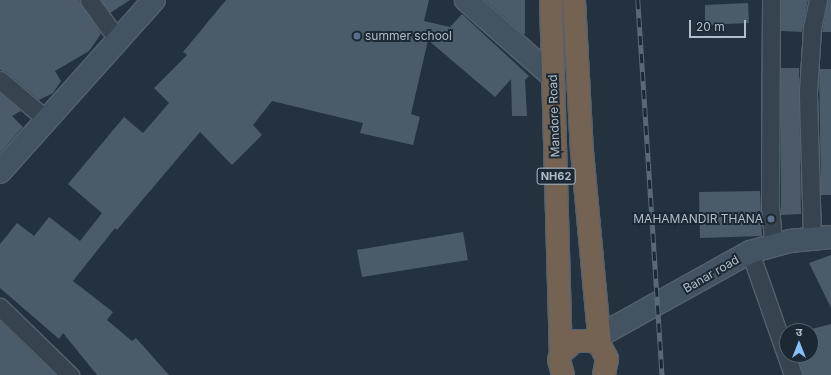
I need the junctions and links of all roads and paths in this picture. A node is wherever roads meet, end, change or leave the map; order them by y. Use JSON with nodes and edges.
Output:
{"nodes":[{"id":1,"x":89,"y":0,"type":"edge"},
{"id":2,"x":154,"y":0,"type":"edge"},
{"id":3,"x":466,"y":0,"type":"edge"},
{"id":4,"x":550,"y":0,"type":"edge"},
{"id":5,"x":574,"y":0,"type":"edge"},
{"id":6,"x":771,"y":0,"type":"edge"},
{"id":7,"x":818,"y":0,"type":"edge"},
{"id":8,"x":118,"y":40,"type":"junction"},
{"id":9,"x":552,"y":76,"type":"junction"},
{"id":10,"x":0,"y":80,"type":"edge"},
{"id":11,"x":47,"y":120,"type":"junction"},
{"id":12,"x":0,"y":172,"type":"edge"},
{"id":13,"x":821,"y":237,"type":"edge"},
{"id":14,"x":773,"y":244,"type":"junction"},
{"id":15,"x":750,"y":252,"type":"junction"},
{"id":16,"x":0,"y":307,"type":"edge"},
{"id":17,"x":599,"y":341,"type":"junction"},
{"id":18,"x":558,"y":368,"type":"edge"},
{"id":19,"x":605,"y":374,"type":"edge"},
{"id":20,"x":70,"y":375,"type":"edge"},
{"id":21,"x":793,"y":375,"type":"edge"}],
"edges":[{"from":1,"to":8,"type":"street"},
{"from":2,"to":8,"type":"street"},
{"from":3,"to":9,"type":"street"},
{"from":4,"to":9,"type":"highway","name":"Mandore Road","number":"NH62"},
{"from":5,"to":17,"type":"highway","name":"Mandore Road","number":"NH62"},
{"from":6,"to":14,"type":"street"},
{"from":7,"to":13,"type":"street"},
{"from":8,"to":11,"type":"street"},
{"from":9,"to":18,"type":"highway","name":"Mandore Road","number":"NH62"},
{"from":10,"to":11,"type":"street"},
{"from":11,"to":12,"type":"street"},
{"from":13,"to":14,"type":"street","name":"Banar road"},
{"from":14,"to":15,"type":"street","name":"Banar road"},
{"from":15,"to":17,"type":"street","name":"Banar road"},
{"from":15,"to":21,"type":"street"},
{"from":16,"to":20,"type":"street"},
{"from":17,"to":18,"type":"highway","name":"Mandore Road","number":"NH62"},
{"from":17,"to":19,"type":"highway","name":"Mandore Road","number":"NH62"}]}
